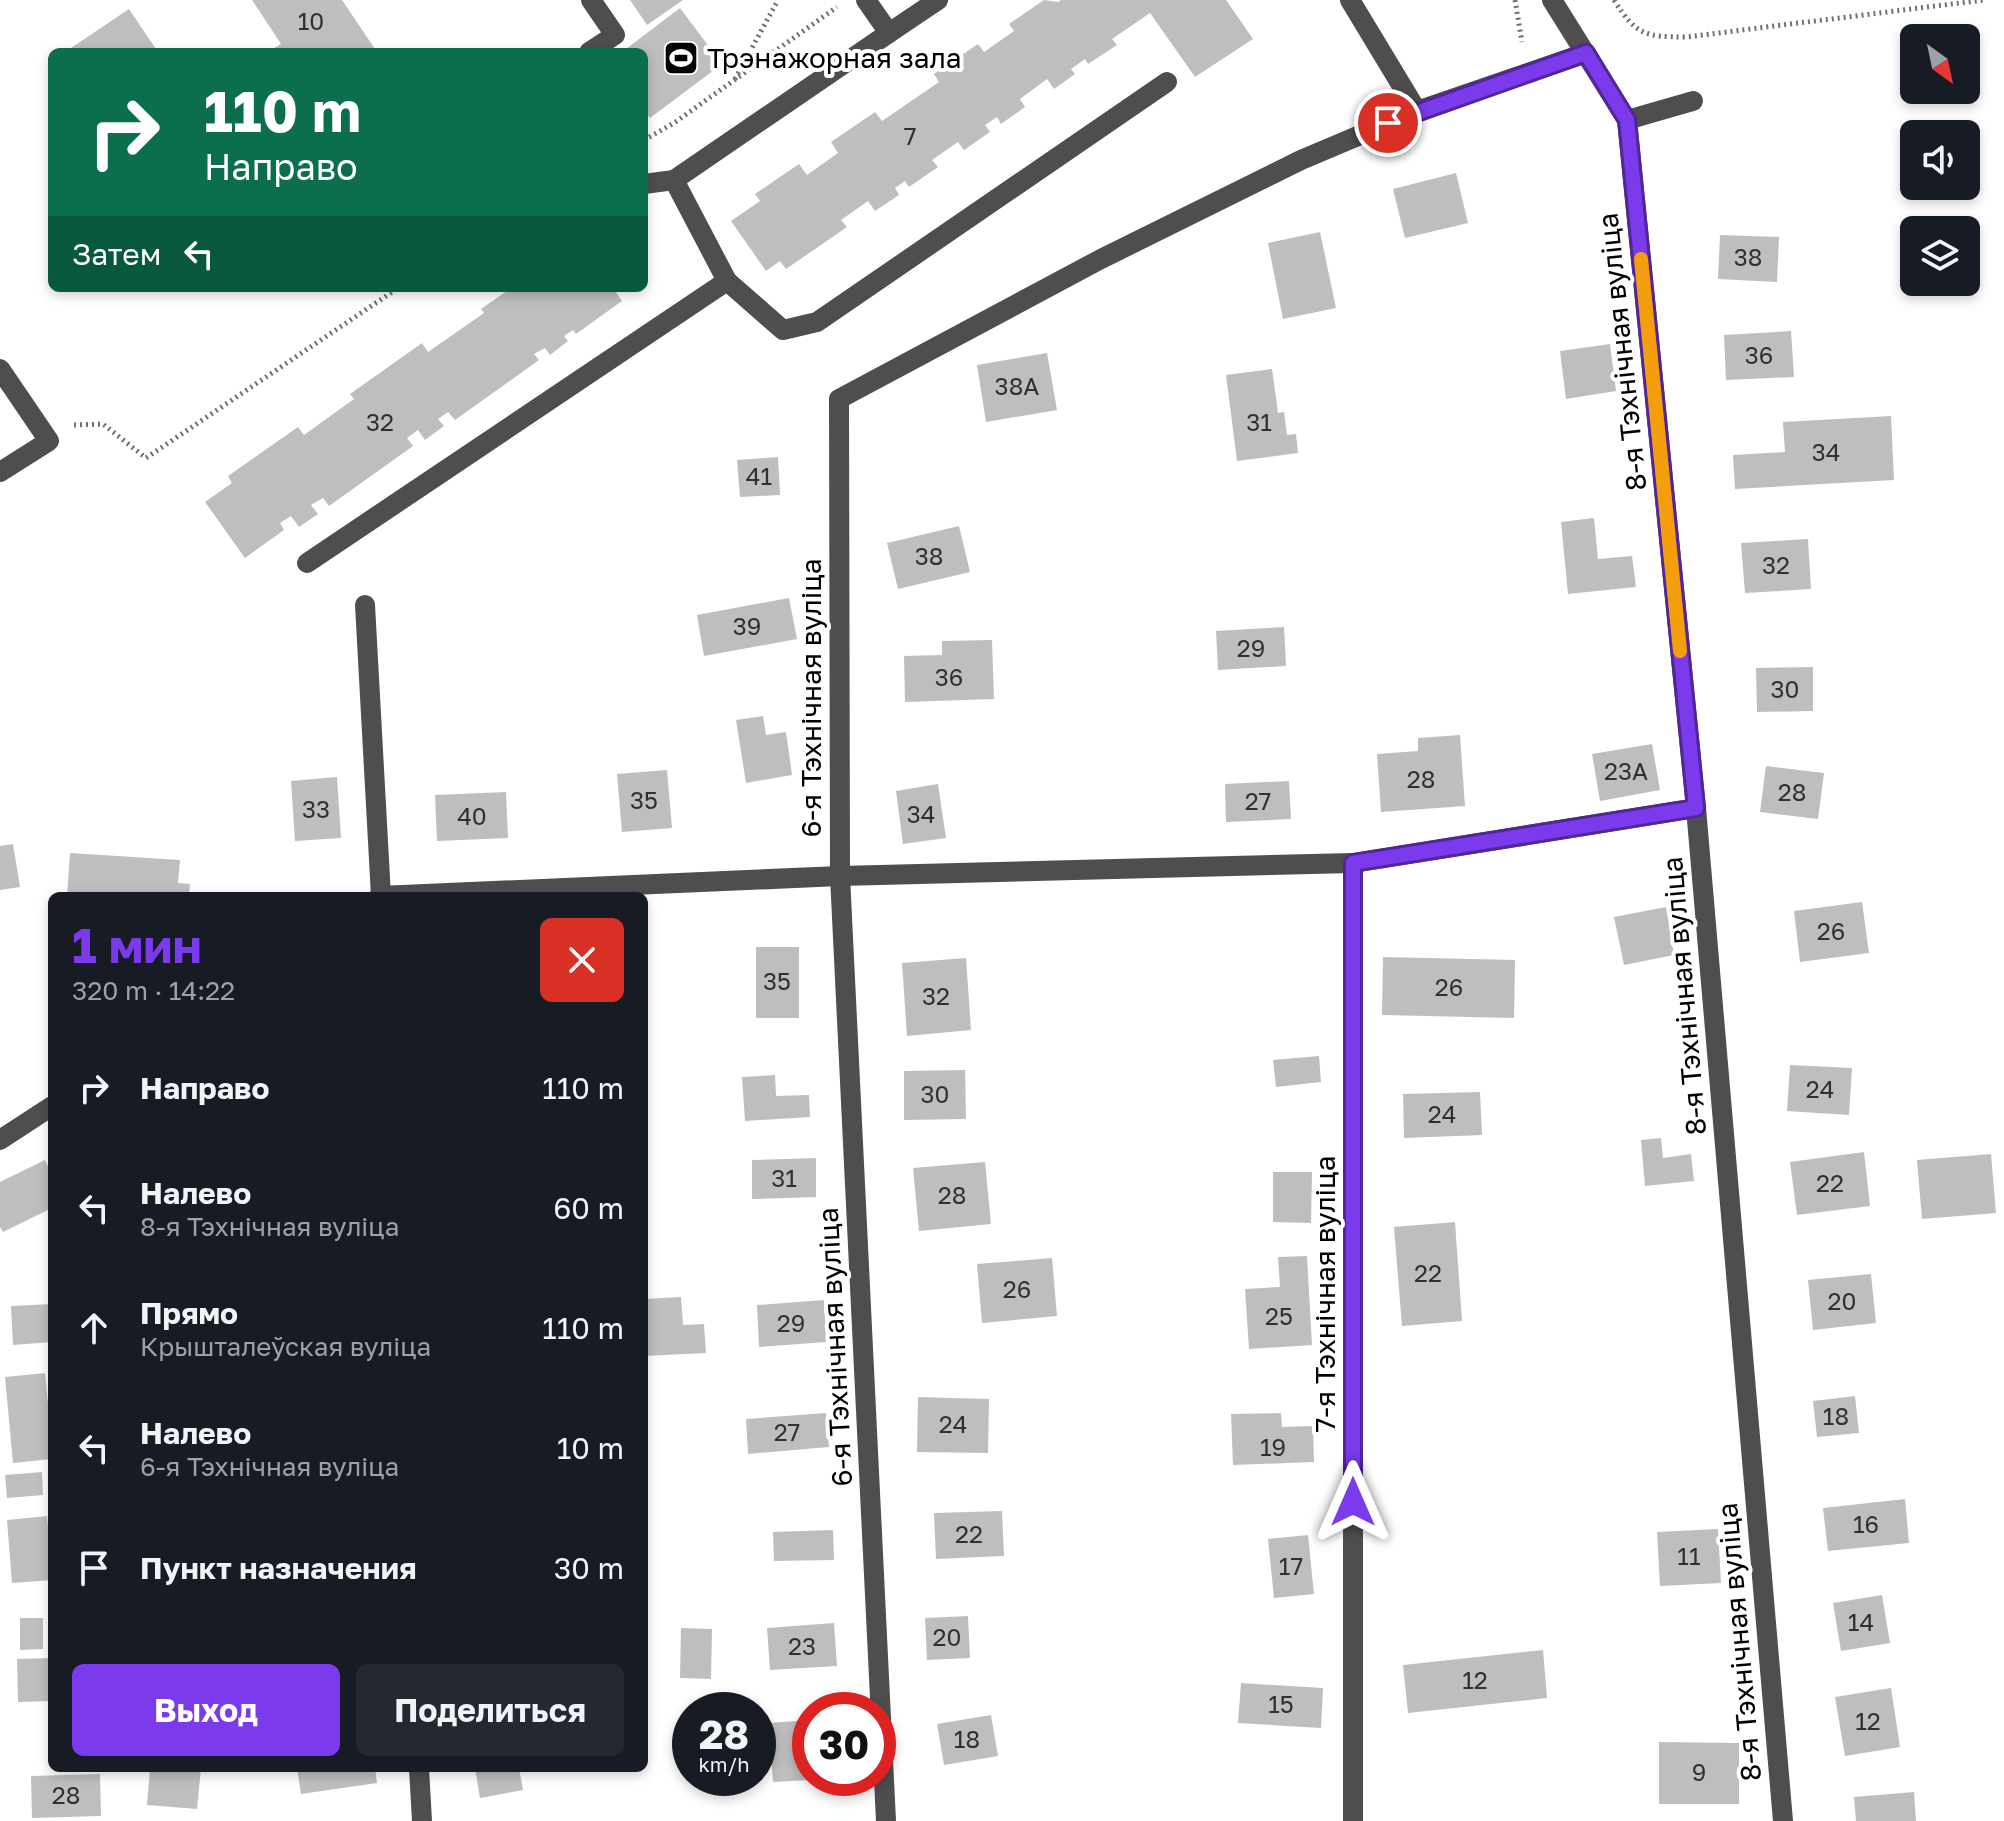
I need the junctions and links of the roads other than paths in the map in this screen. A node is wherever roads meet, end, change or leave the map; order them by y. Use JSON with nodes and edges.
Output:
{"nodes":[{"id":1,"x":591,"y":0,"type":"edge"},
{"id":2,"x":866,"y":0,"type":"edge"},
{"id":3,"x":938,"y":0,"type":"edge"},
{"id":4,"x":1350,"y":0,"type":"edge"},
{"id":5,"x":1552,"y":0,"type":"edge"},
{"id":6,"x":889,"y":33,"type":"junction"},
{"id":7,"x":595,"y":48,"type":"edge"},
{"id":8,"x":1586,"y":53,"type":"junction"},
{"id":9,"x":1167,"y":82,"type":"dead end"},
{"id":10,"x":1693,"y":101,"type":"dead end"},
{"id":11,"x":1417,"y":111,"type":"junction"},
{"id":12,"x":1627,"y":120,"type":"junction"},
{"id":13,"x":674,"y":180,"type":"junction"},
{"id":14,"x":648,"y":183,"type":"edge"},
{"id":15,"x":727,"y":281,"type":"junction"},
{"id":16,"x":0,"y":369,"type":"edge"},
{"id":17,"x":0,"y":472,"type":"edge"},
{"id":18,"x":307,"y":563,"type":"dead end"},
{"id":19,"x":365,"y":605,"type":"dead end"},
{"id":20,"x":1696,"y":808,"type":"junction"},
{"id":21,"x":1353,"y":863,"type":"junction"},
{"id":22,"x":840,"y":876,"type":"junction"},
{"id":23,"x":380,"y":892,"type":"edge"},
{"id":24,"x":472,"y":892,"type":"edge"},
{"id":25,"x":48,"y":1109,"type":"edge"},
{"id":26,"x":0,"y":1140,"type":"edge"},
{"id":27,"x":419,"y":1772,"type":"edge"},
{"id":28,"x":422,"y":1821,"type":"edge"},
{"id":29,"x":886,"y":1821,"type":"edge"},
{"id":30,"x":1353,"y":1821,"type":"edge"},
{"id":31,"x":1783,"y":1821,"type":"edge"}],
"edges":[{"from":1,"to":7,"type":"street"},
{"from":2,"to":6,"type":"street"},
{"from":3,"to":6,"type":"street"},
{"from":4,"to":11,"type":"street"},
{"from":5,"to":8,"type":"street"},
{"from":6,"to":13,"type":"street"},
{"from":8,"to":11,"type":"street","name":"6-я Тэхнічная вуліца"},
{"from":8,"to":12,"type":"street"},
{"from":9,"to":15,"type":"street"},
{"from":10,"to":12,"type":"street"},
{"from":11,"to":22,"type":"street","name":"6-я Тэхнічная вуліца"},
{"from":12,"to":20,"type":"street","name":"8-я Тэхнічная вуліца"},
{"from":13,"to":14,"type":"street"},
{"from":13,"to":15,"type":"street"},
{"from":15,"to":18,"type":"street"},
{"from":16,"to":17,"type":"street"},
{"from":19,"to":23,"type":"street"},
{"from":20,"to":21,"type":"street"},
{"from":20,"to":31,"type":"street","name":"8-я Тэхнічная вуліца"},
{"from":21,"to":22,"type":"street"},
{"from":21,"to":30,"type":"street","name":"7-я Тэхнічная вуліца"},
{"from":22,"to":24,"type":"street"},
{"from":22,"to":29,"type":"street","name":"6-я Тэхнічная вуліца"},
{"from":25,"to":26,"type":"street"},
{"from":27,"to":28,"type":"street"}]}
